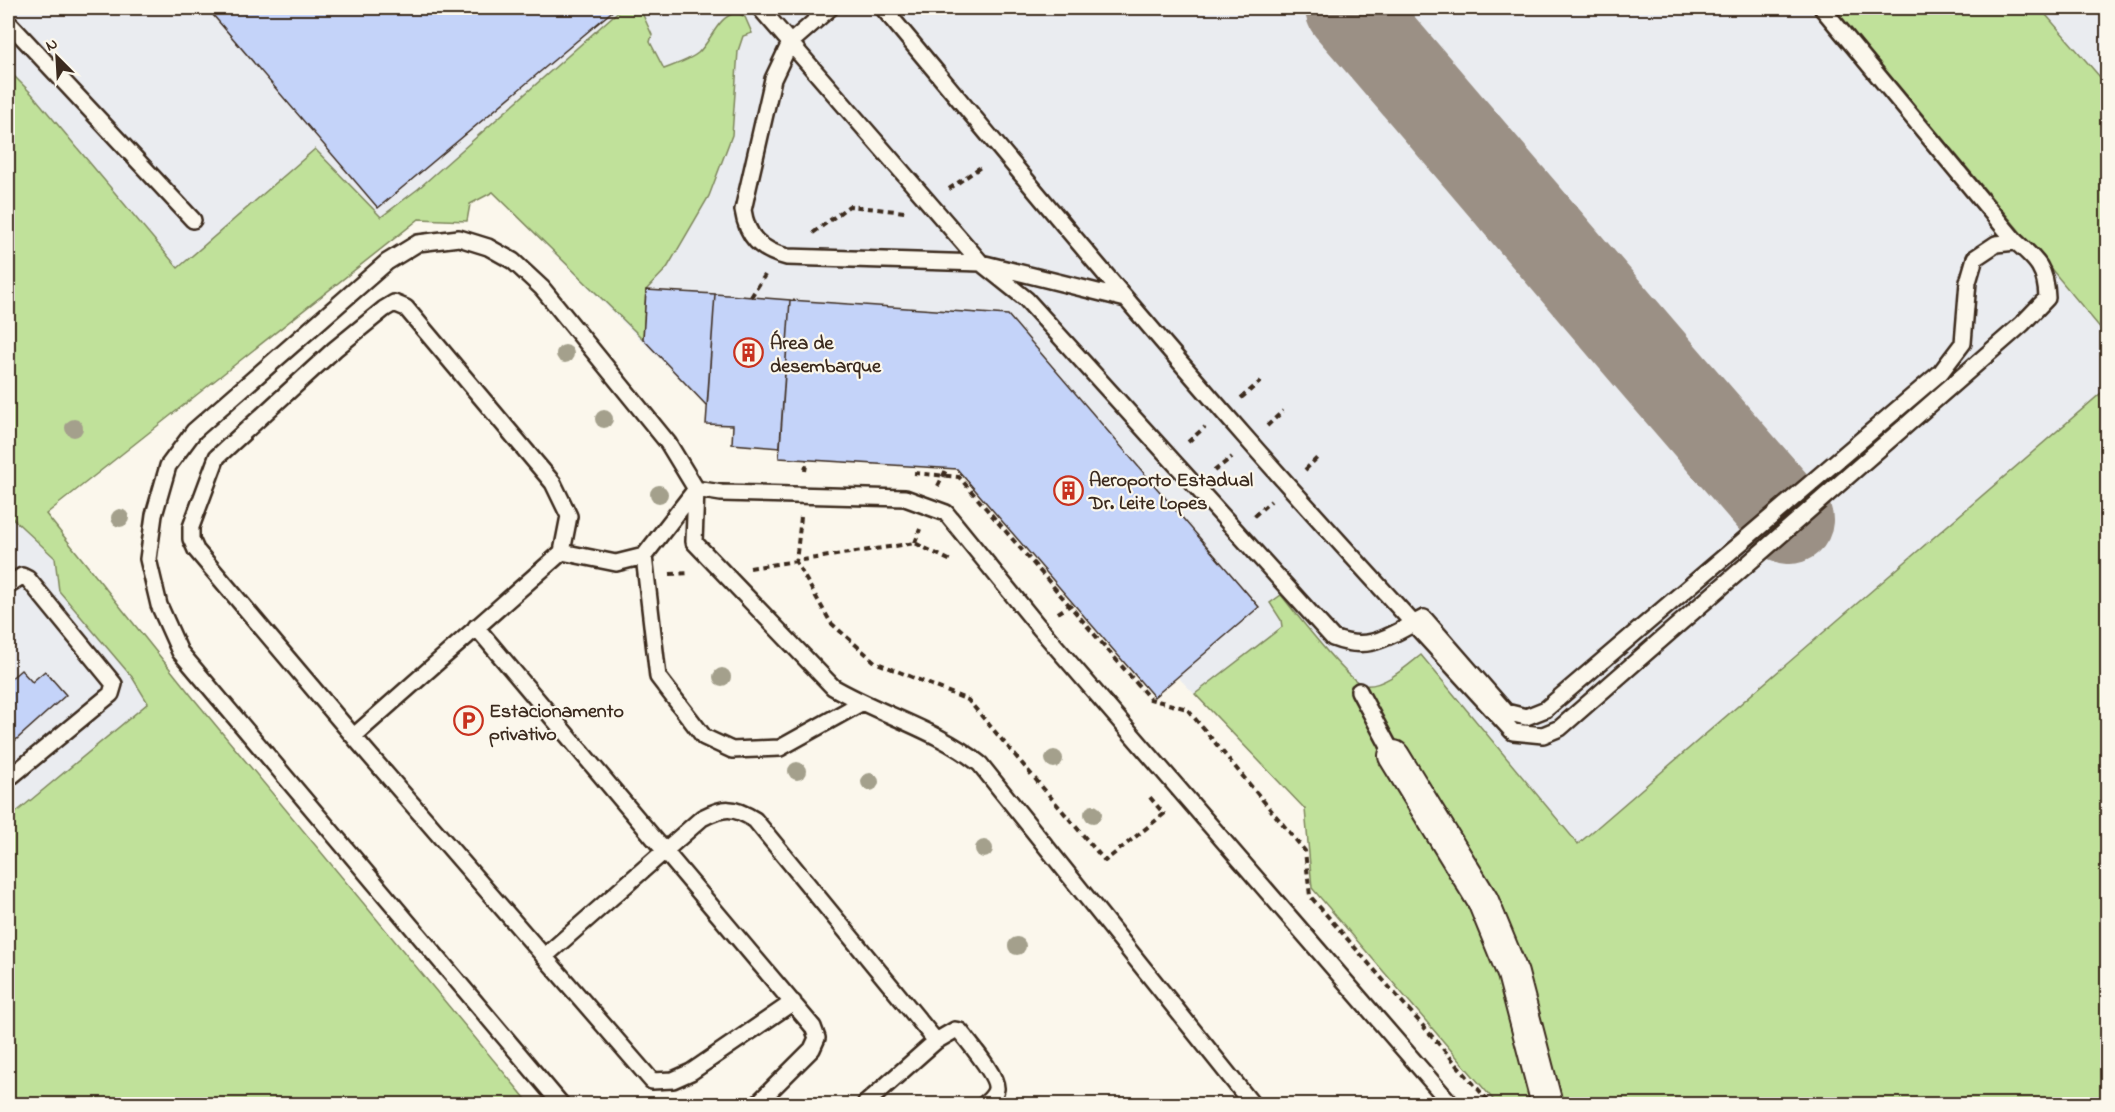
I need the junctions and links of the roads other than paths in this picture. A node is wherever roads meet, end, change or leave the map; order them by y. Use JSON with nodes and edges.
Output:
{"nodes":[{"id":1,"x":760,"y":8,"type":"edge"},
{"id":2,"x":830,"y":8,"type":"edge"},
{"id":3,"x":883,"y":8,"type":"edge"},
{"id":4,"x":1822,"y":8,"type":"edge"},
{"id":5,"x":8,"y":22,"type":"edge"},
{"id":6,"x":790,"y":43,"type":"junction"},
{"id":7,"x":193,"y":220,"type":"dead end"},
{"id":8,"x":2016,"y":242,"type":"junction"},
{"id":9,"x":981,"y":263,"type":"junction"},
{"id":10,"x":1126,"y":299,"type":"junction"},
{"id":11,"x":696,"y":489,"type":"junction"},
{"id":12,"x":562,"y":552,"type":"junction"},
{"id":13,"x":644,"y":556,"type":"junction"},
{"id":14,"x":8,"y":585,"type":"edge"},
{"id":15,"x":1414,"y":623,"type":"junction"},
{"id":16,"x":476,"y":627,"type":"junction"},
{"id":17,"x":1359,"y":691,"type":"dead end"},
{"id":18,"x":861,"y":703,"type":"junction"},
{"id":19,"x":354,"y":736,"type":"junction"},
{"id":20,"x":1394,"y":756,"type":"joint"},
{"id":21,"x":8,"y":779,"type":"edge"},
{"id":22,"x":666,"y":850,"type":"junction"},
{"id":23,"x":544,"y":957,"type":"junction"},
{"id":24,"x":793,"y":1002,"type":"junction"},
{"id":25,"x":936,"y":1041,"type":"junction"},
{"id":26,"x":561,"y":1104,"type":"edge"},
{"id":27,"x":757,"y":1104,"type":"edge"},
{"id":28,"x":865,"y":1104,"type":"edge"},
{"id":29,"x":984,"y":1104,"type":"edge"},
{"id":30,"x":1252,"y":1104,"type":"edge"},
{"id":31,"x":1451,"y":1104,"type":"edge"},
{"id":32,"x":1547,"y":1104,"type":"edge"}],
"edges":[{"from":1,"to":6,"type":"lane"},
{"from":2,"to":6,"type":"lane"},
{"from":3,"to":10,"type":"lane"},
{"from":4,"to":8,"type":"lane"},
{"from":5,"to":7,"type":"lane"},
{"from":6,"to":9,"type":"lane"},
{"from":6,"to":9,"type":"lane"},
{"from":8,"to":15,"type":"lane"},
{"from":8,"to":15,"type":"lane"},
{"from":9,"to":10,"type":"lane"},
{"from":9,"to":15,"type":"lane"},
{"from":10,"to":15,"type":"lane"},
{"from":11,"to":13,"type":"lane"},
{"from":11,"to":18,"type":"lane"},
{"from":11,"to":26,"type":"lane"},
{"from":11,"to":31,"type":"lane"},
{"from":12,"to":13,"type":"lane"},
{"from":12,"to":16,"type":"lane"},
{"from":12,"to":19,"type":"lane"},
{"from":13,"to":18,"type":"lane"},
{"from":14,"to":21,"type":"lane"},
{"from":16,"to":19,"type":"lane"},
{"from":16,"to":22,"type":"lane"},
{"from":17,"to":20,"type":"lane"},
{"from":18,"to":30,"type":"lane"},
{"from":19,"to":23,"type":"lane"},
{"from":20,"to":32,"type":"street"},
{"from":22,"to":23,"type":"lane"},
{"from":22,"to":24,"type":"lane"},
{"from":22,"to":25,"type":"lane"},
{"from":23,"to":24,"type":"lane"},
{"from":24,"to":27,"type":"lane"},
{"from":25,"to":28,"type":"lane"},
{"from":25,"to":29,"type":"lane"}]}
